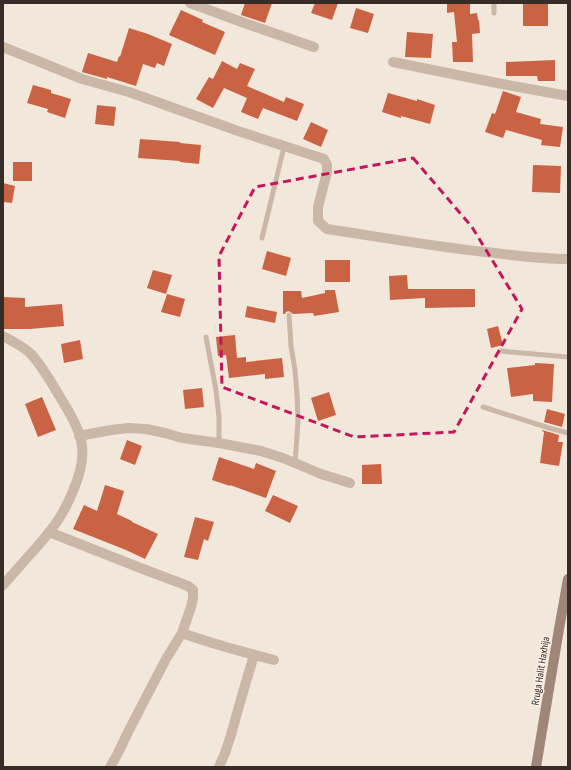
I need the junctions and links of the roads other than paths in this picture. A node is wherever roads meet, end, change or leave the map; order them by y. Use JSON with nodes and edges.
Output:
{"nodes":[{"id":1,"x":190,"y":3,"type":"edge"},
{"id":2,"x":494,"y":3,"type":"edge"},
{"id":3,"x":494,"y":13,"type":"dead end"},
{"id":4,"x":3,"y":47,"type":"edge"},
{"id":5,"x":314,"y":47,"type":"dead end"},
{"id":6,"x":394,"y":62,"type":"dead end"},
{"id":7,"x":568,"y":96,"type":"edge"},
{"id":8,"x":284,"y":146,"type":"junction"},
{"id":9,"x":262,"y":238,"type":"dead end"},
{"id":10,"x":568,"y":259,"type":"edge"},
{"id":11,"x":289,"y":316,"type":"dead end"},
{"id":12,"x":3,"y":336,"type":"edge"},
{"id":13,"x":206,"y":337,"type":"dead end"},
{"id":14,"x":500,"y":351,"type":"dead end"},
{"id":15,"x":568,"y":357,"type":"edge"},
{"id":16,"x":483,"y":407,"type":"dead end"},
{"id":17,"x":568,"y":433,"type":"edge"},
{"id":18,"x":79,"y":436,"type":"junction"},
{"id":19,"x":219,"y":443,"type":"junction"},
{"id":20,"x":296,"y":464,"type":"junction"},
{"id":21,"x":350,"y":483,"type":"dead end"},
{"id":22,"x":49,"y":532,"type":"junction"},
{"id":23,"x":568,"y":579,"type":"edge"},
{"id":24,"x":3,"y":585,"type":"edge"},
{"id":25,"x":182,"y":633,"type":"junction"},
{"id":26,"x":254,"y":655,"type":"junction"},
{"id":27,"x":274,"y":660,"type":"dead end"},
{"id":28,"x":110,"y":767,"type":"edge"},
{"id":29,"x":218,"y":767,"type":"edge"},
{"id":30,"x":536,"y":767,"type":"edge"}],
"edges":[{"from":1,"to":5,"type":"street"},
{"from":2,"to":3,"type":"lane"},
{"from":4,"to":8,"type":"street"},
{"from":6,"to":7,"type":"street"},
{"from":8,"to":9,"type":"lane"},
{"from":8,"to":10,"type":"street"},
{"from":11,"to":20,"type":"lane"},
{"from":12,"to":18,"type":"street"},
{"from":13,"to":19,"type":"lane"},
{"from":14,"to":15,"type":"lane"},
{"from":16,"to":17,"type":"lane"},
{"from":18,"to":19,"type":"street"},
{"from":18,"to":22,"type":"street"},
{"from":19,"to":20,"type":"street"},
{"from":20,"to":21,"type":"street"},
{"from":22,"to":24,"type":"street"},
{"from":22,"to":25,"type":"street"},
{"from":23,"to":30,"type":"street","name":"Rruga Halit Haxhija"},
{"from":25,"to":26,"type":"street"},
{"from":25,"to":28,"type":"street"},
{"from":26,"to":27,"type":"street"},
{"from":26,"to":29,"type":"street"}]}
